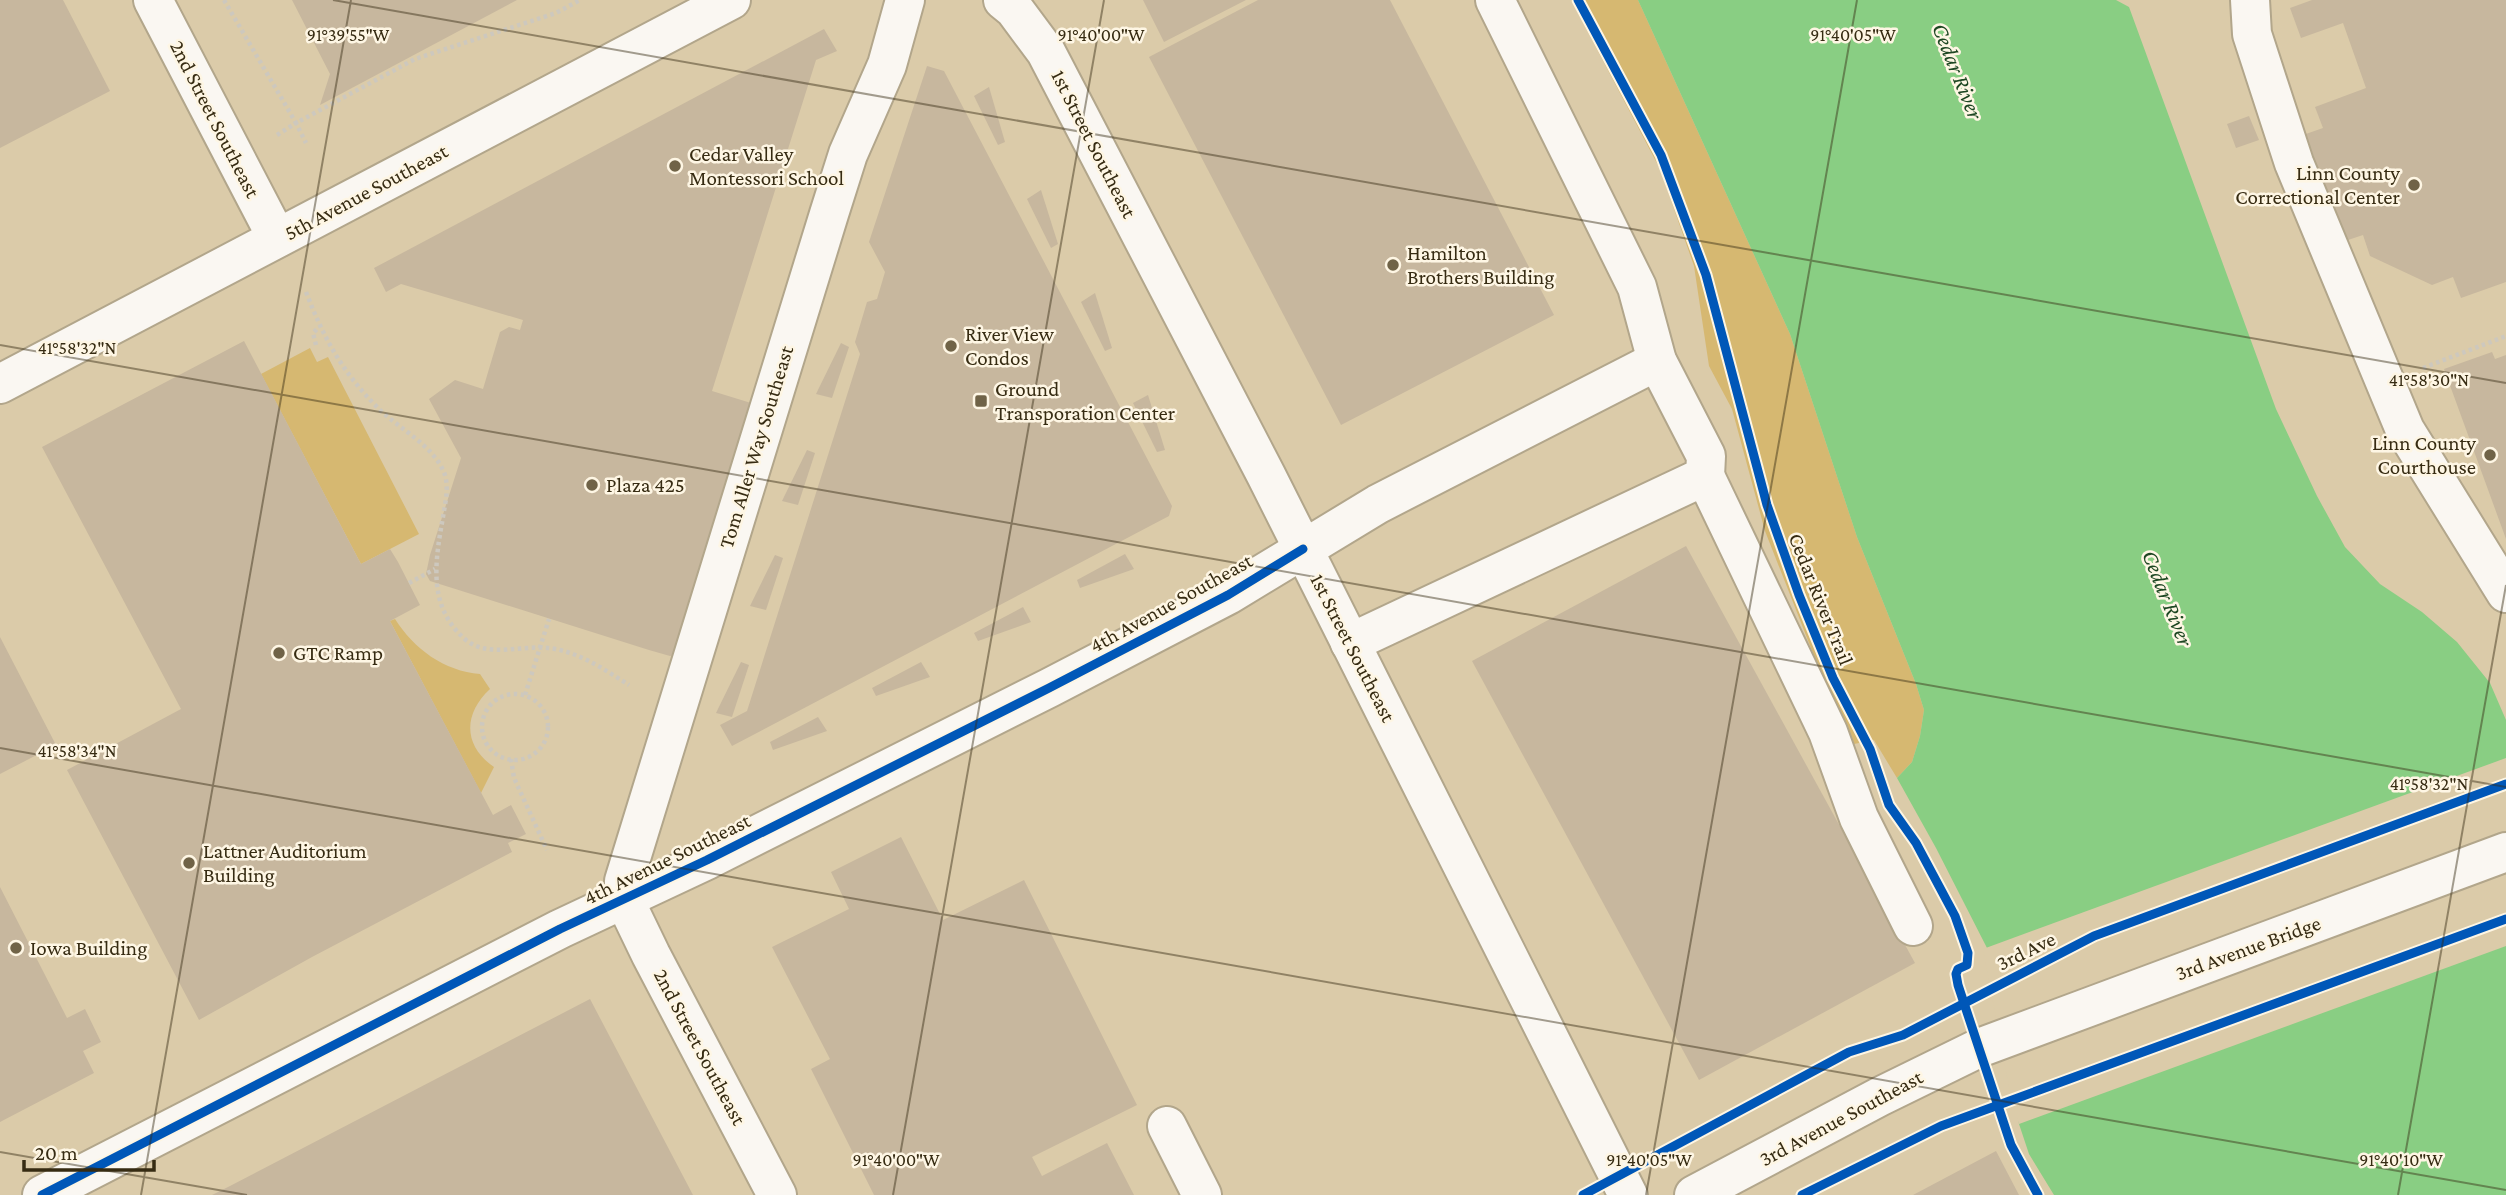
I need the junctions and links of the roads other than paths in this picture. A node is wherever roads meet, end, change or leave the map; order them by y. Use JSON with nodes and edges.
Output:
{"nodes":[{"id":1,"x":153,"y":0,"type":"edge"},
{"id":2,"x":732,"y":0,"type":"edge"},
{"id":3,"x":905,"y":0,"type":"edge"},
{"id":4,"x":1003,"y":0,"type":"edge"},
{"id":5,"x":1494,"y":0,"type":"edge"},
{"id":6,"x":2250,"y":0,"type":"edge"},
{"id":7,"x":277,"y":239,"type":"junction"},
{"id":8,"x":1657,"y":361,"type":"junction"},
{"id":9,"x":0,"y":384,"type":"edge"},
{"id":10,"x":1696,"y":481,"type":"junction"},
{"id":11,"x":1303,"y":549,"type":"junction"},
{"id":12,"x":2506,"y":593,"type":"edge"},
{"id":13,"x":1350,"y":643,"type":"junction"},
{"id":14,"x":2506,"y":852,"type":"edge"},
{"id":15,"x":624,"y":899,"type":"junction"},
{"id":16,"x":1913,"y":926,"type":"dead end"},
{"id":17,"x":1990,"y":1044,"type":"joint"},
{"id":18,"x":1167,"y":1126,"type":"dead end"},
{"id":19,"x":42,"y":1195,"type":"edge"},
{"id":20,"x":777,"y":1195,"type":"edge"},
{"id":21,"x":1202,"y":1195,"type":"edge"},
{"id":22,"x":1628,"y":1195,"type":"edge"},
{"id":23,"x":1694,"y":1195,"type":"edge"}],
"edges":[{"from":1,"to":7,"type":"street","name":"2nd Street Southeast"},
{"from":2,"to":7,"type":"street","name":"5th Avenue Southeast"},
{"from":3,"to":15,"type":"street","name":"Tom Aller Way Southeast"},
{"from":4,"to":11,"type":"street","name":"1st Street Southeast"},
{"from":5,"to":8,"type":"street"},
{"from":6,"to":12,"type":"street"},
{"from":7,"to":9,"type":"street","name":"5th Avenue Southeast"},
{"from":8,"to":10,"type":"street"},
{"from":8,"to":11,"type":"street","name":"4th Avenue Southeast"},
{"from":10,"to":13,"type":"street"},
{"from":10,"to":16,"type":"street"},
{"from":11,"to":13,"type":"street","name":"1st Street Southeast"},
{"from":11,"to":15,"type":"street","name":"4th Avenue Southeast"},
{"from":13,"to":22,"type":"street","name":"1st Street Southeast"},
{"from":14,"to":17,"type":"street","name":"3rd Avenue Bridge"},
{"from":15,"to":19,"type":"street","name":"4th Avenue Southeast"},
{"from":15,"to":20,"type":"street","name":"2nd Street Southeast"},
{"from":17,"to":23,"type":"street","name":"3rd Avenue Southeast"},
{"from":18,"to":21,"type":"street"}]}
